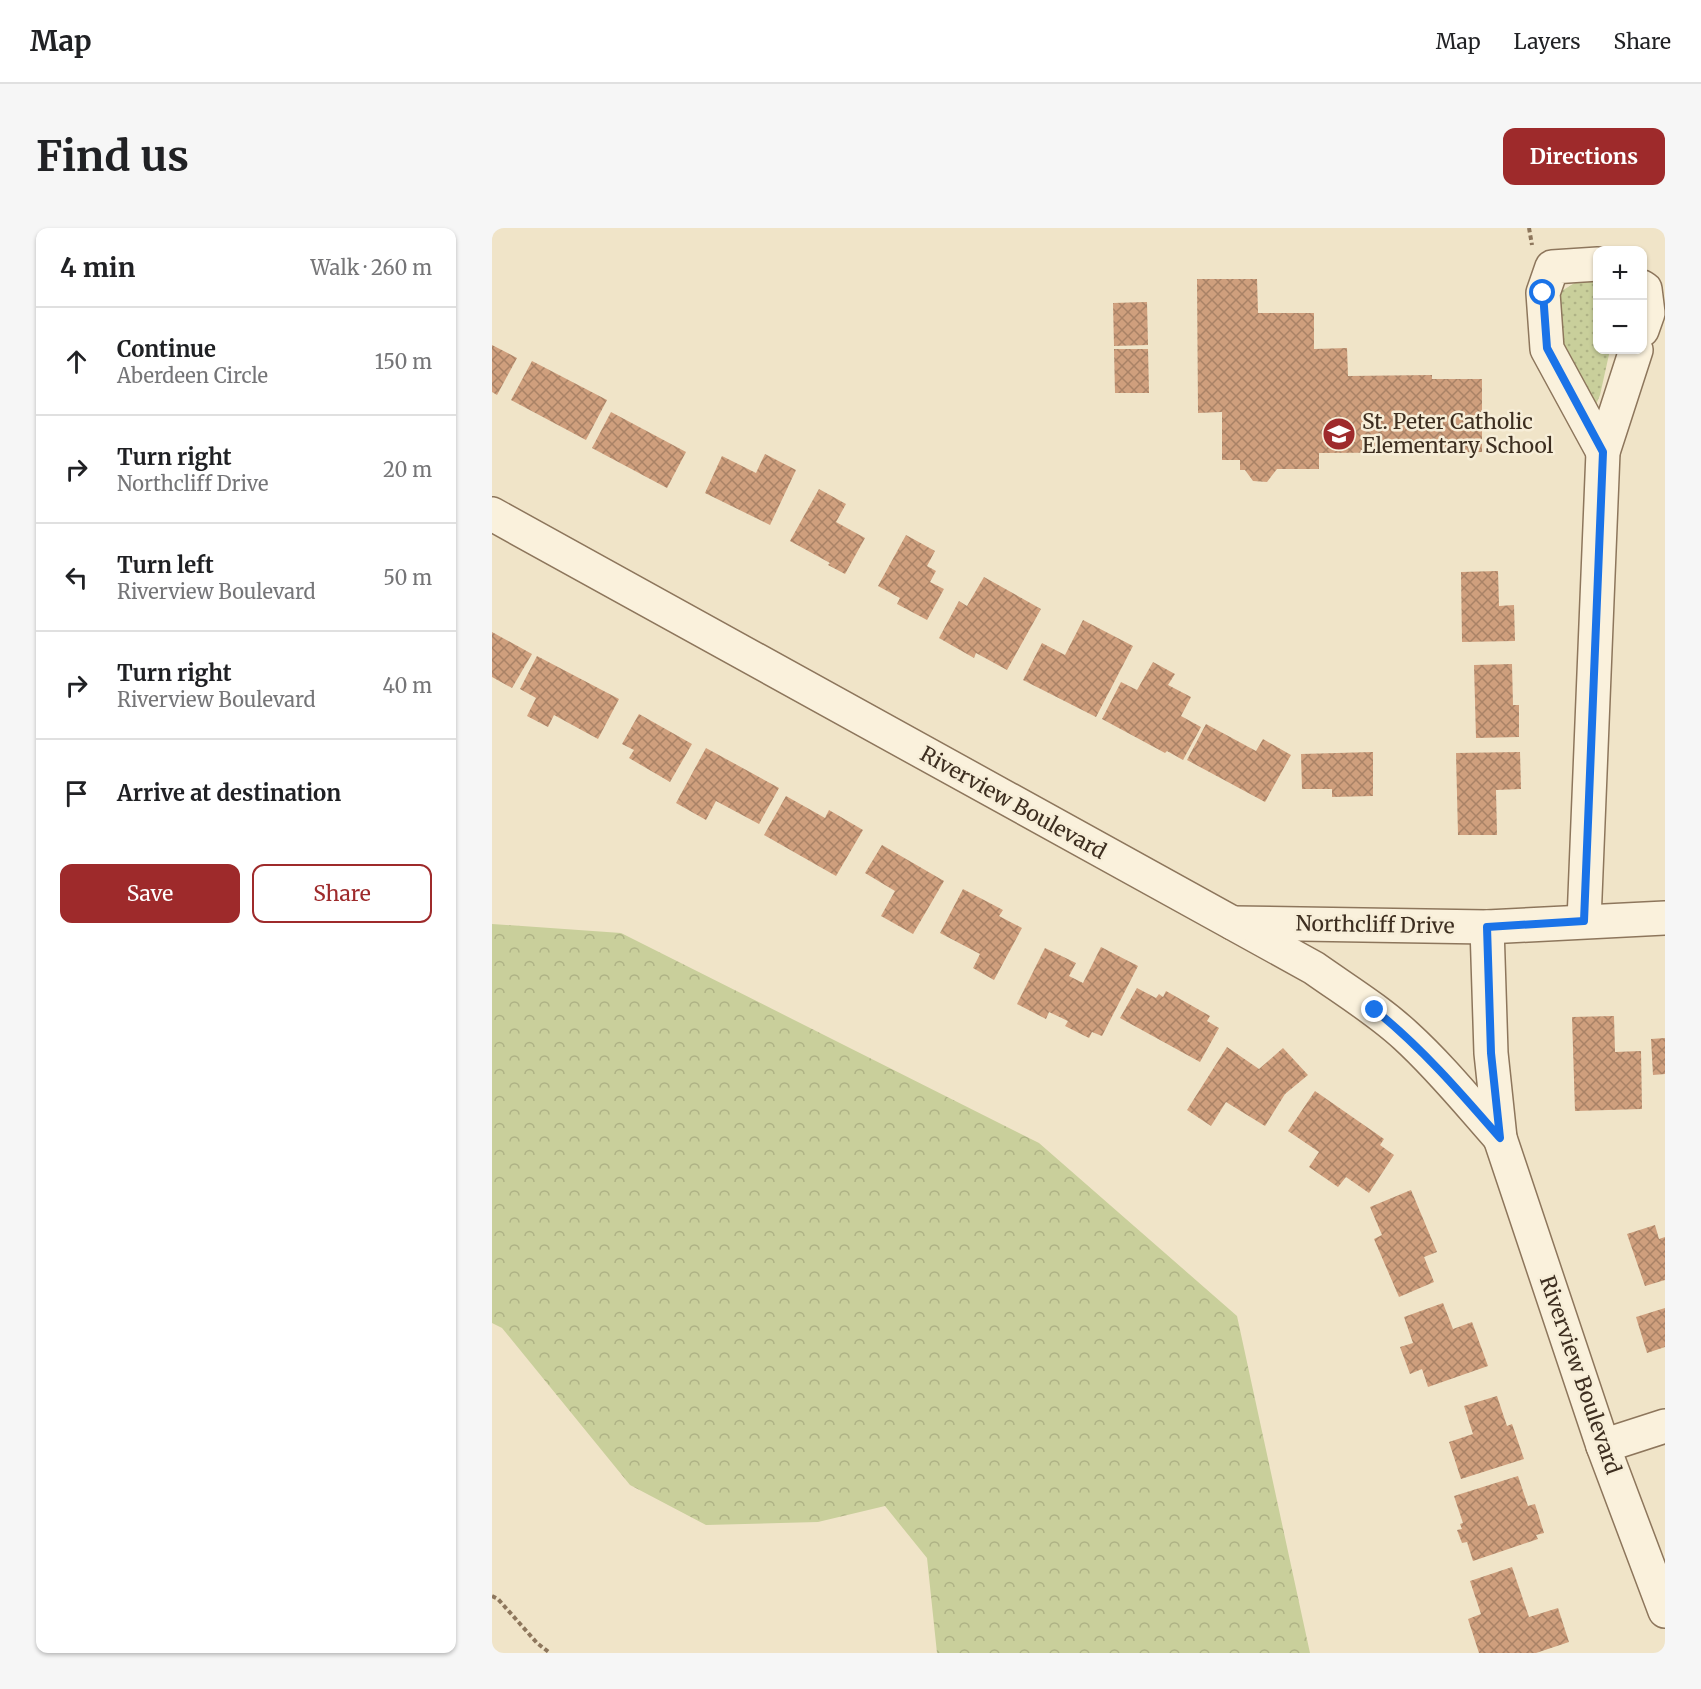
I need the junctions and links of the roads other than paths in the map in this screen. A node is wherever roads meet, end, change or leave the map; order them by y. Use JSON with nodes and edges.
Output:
{"nodes":[{"id":1,"x":1593,"y":264,"type":"edge"},
{"id":2,"x":1635,"y":354,"type":"edge"},
{"id":3,"x":1603,"y":452,"type":"junction"},
{"id":4,"x":492,"y":514,"type":"edge"},
{"id":5,"x":1665,"y":918,"type":"edge"},
{"id":6,"x":1584,"y":921,"type":"junction"},
{"id":7,"x":1228,"y":923,"type":"junction"},
{"id":8,"x":1487,"y":927,"type":"junction"},
{"id":9,"x":1500,"y":1138,"type":"junction"},
{"id":10,"x":1665,"y":1426,"type":"edge"},
{"id":11,"x":1603,"y":1446,"type":"junction"},
{"id":12,"x":1665,"y":1611,"type":"edge"}],
"edges":[{"from":1,"to":3,"type":"street"},
{"from":2,"to":3,"type":"street"},
{"from":3,"to":6,"type":"street"},
{"from":4,"to":7,"type":"street","name":"Riverview Boulevard"},
{"from":5,"to":6,"type":"street","name":"Northcliff Drive"},
{"from":6,"to":8,"type":"street","name":"Northcliff Drive"},
{"from":7,"to":8,"type":"street","name":"Northcliff Drive"},
{"from":7,"to":9,"type":"street","name":"Riverview Boulevard"},
{"from":8,"to":9,"type":"street","name":"Riverview Boulevard"},
{"from":9,"to":11,"type":"street","name":"Riverview Boulevard"},
{"from":10,"to":11,"type":"street"},
{"from":11,"to":12,"type":"street","name":"Riverview Boulevard"}]}
